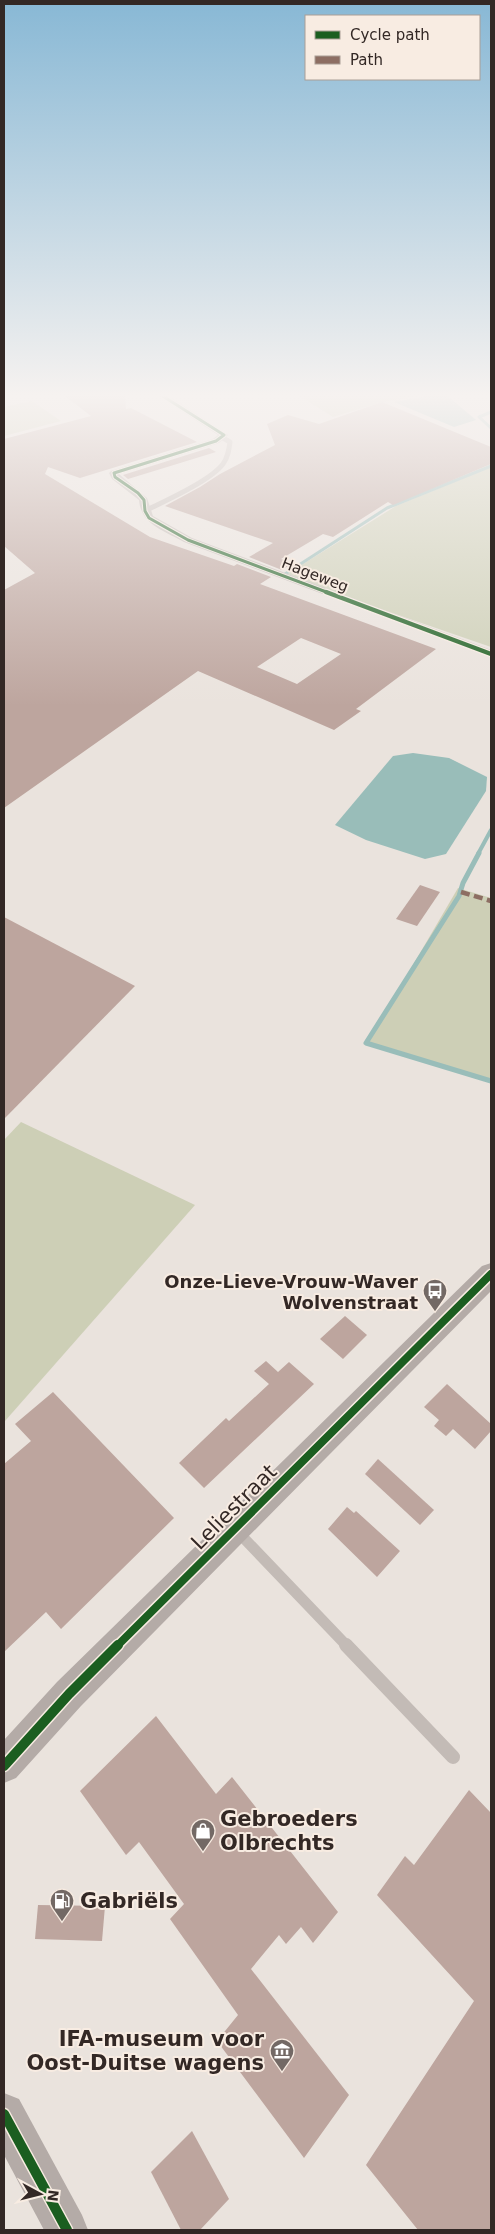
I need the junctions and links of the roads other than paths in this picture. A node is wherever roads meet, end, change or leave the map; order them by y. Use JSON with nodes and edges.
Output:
{"nodes":[{"id":1,"x":142,"y":497,"type":"edge"},
{"id":2,"x":170,"y":497,"type":"edge"},
{"id":3,"x":144,"y":511,"type":"junction"},
{"id":4,"x":491,"y":654,"type":"edge"},
{"id":5,"x":491,"y":1274,"type":"edge"},
{"id":6,"x":235,"y":1529,"type":"junction"},
{"id":7,"x":453,"y":1757,"type":"dead end"},
{"id":8,"x":4,"y":1766,"type":"edge"},
{"id":9,"x":4,"y":2114,"type":"edge"},
{"id":10,"x":67,"y":2230,"type":"edge"}],
"edges":[{"from":1,"to":3,"type":"street","name":"Hageweg"},
{"from":2,"to":3,"type":"lane"},
{"from":3,"to":4,"type":"street","name":"Hageweg"},
{"from":5,"to":6,"type":"street","name":"Leliestraat"},
{"from":6,"to":7,"type":"lane"},
{"from":6,"to":8,"type":"street","name":"Leliestraat"},
{"from":9,"to":10,"type":"street"}]}
